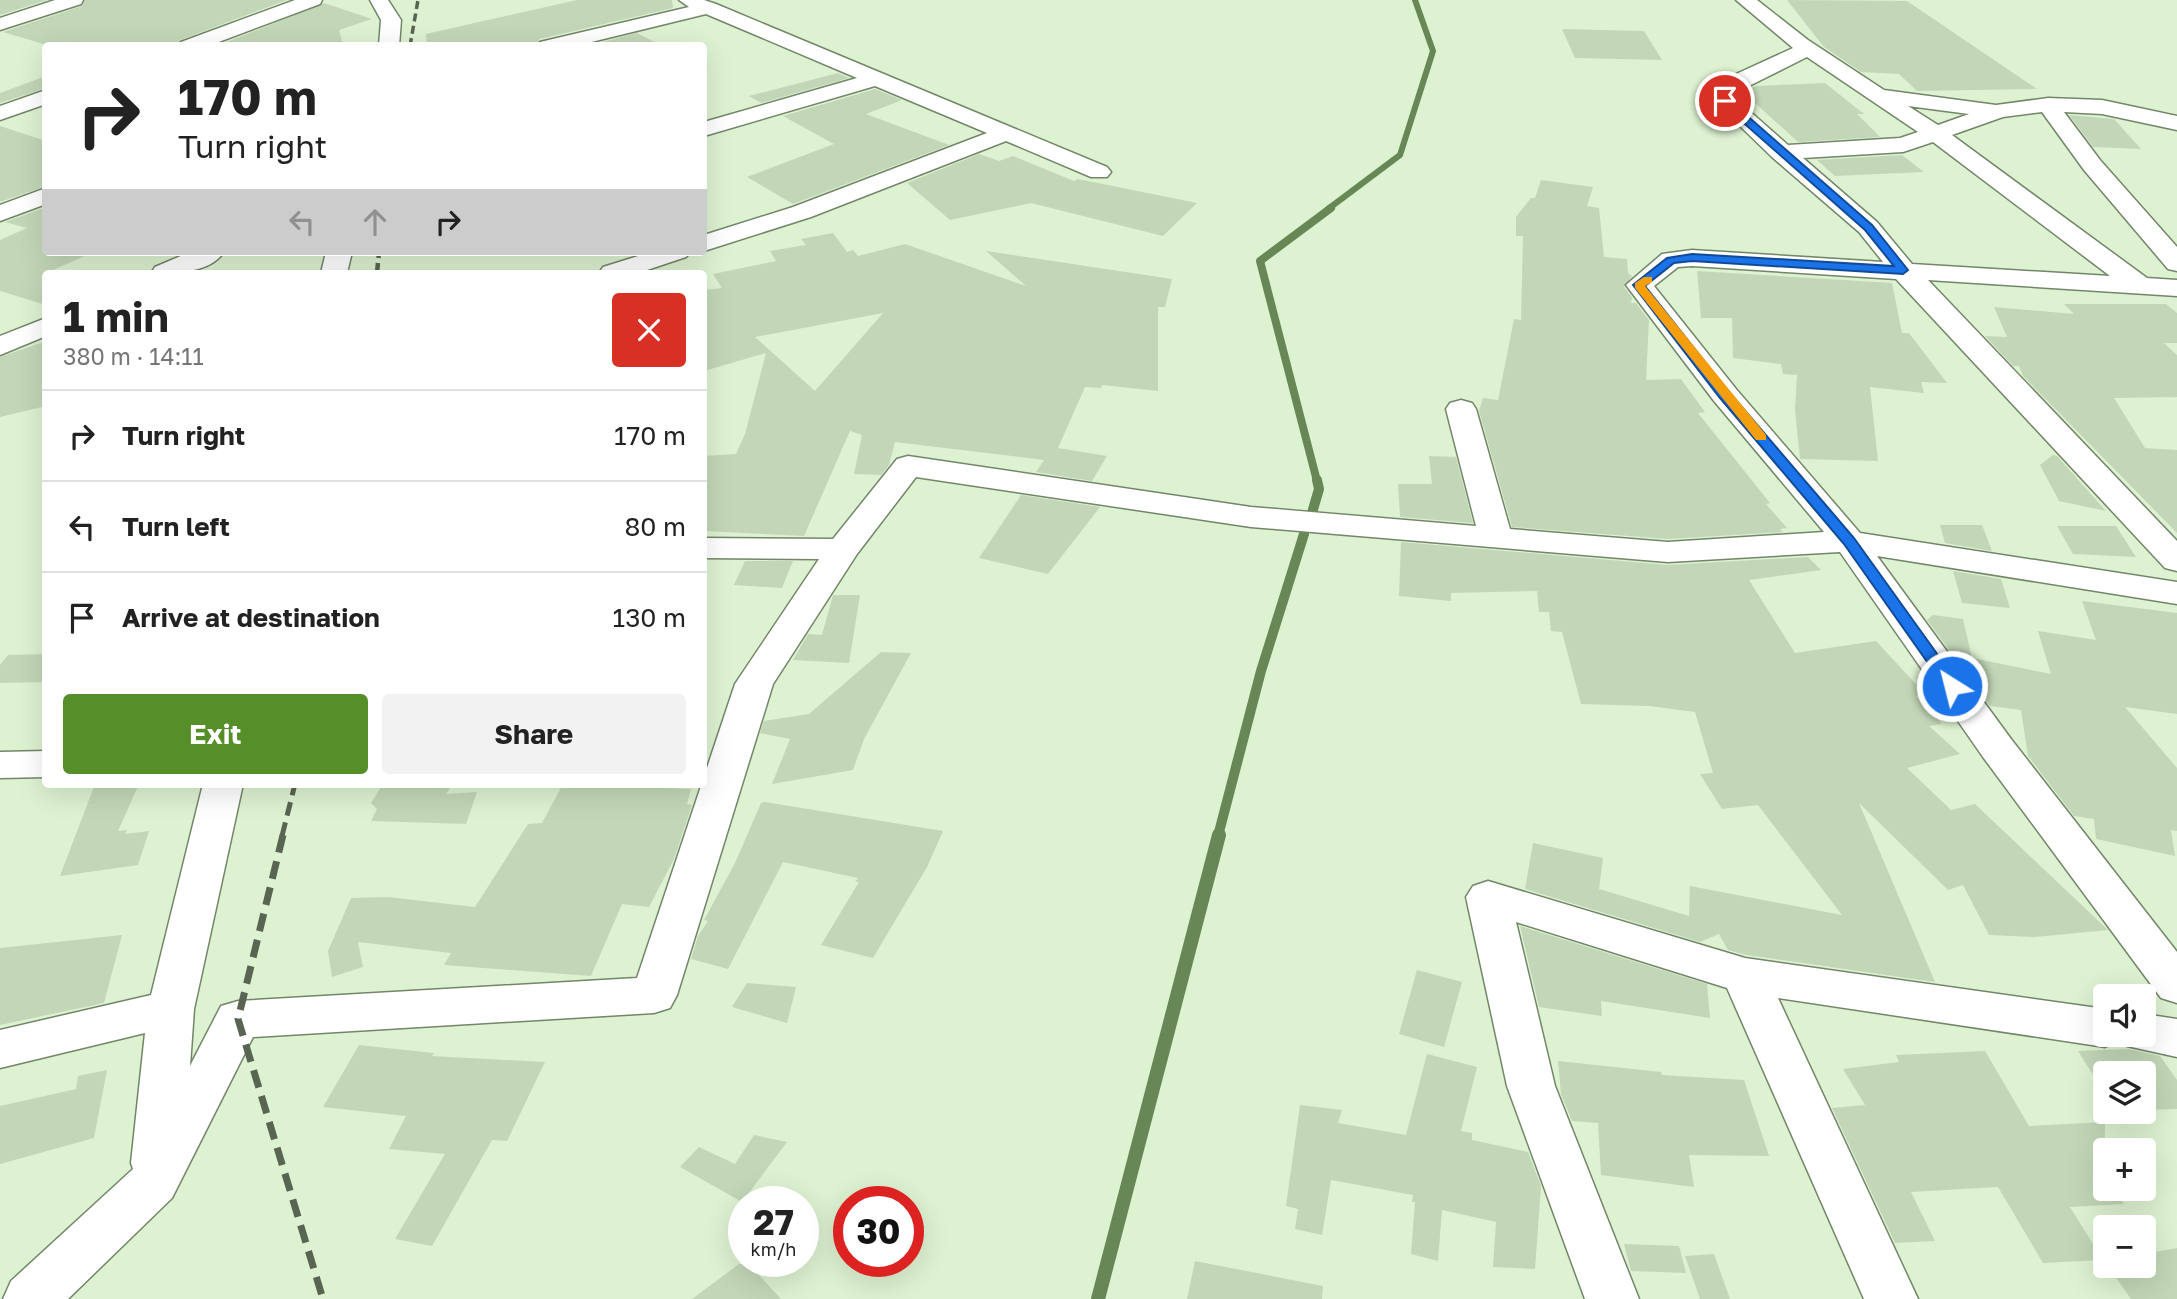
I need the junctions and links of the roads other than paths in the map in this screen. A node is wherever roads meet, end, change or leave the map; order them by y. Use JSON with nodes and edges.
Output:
{"nodes":[{"id":1,"x":74,"y":0,"type":"edge"},
{"id":2,"x":313,"y":0,"type":"edge"},
{"id":3,"x":379,"y":0,"type":"edge"},
{"id":4,"x":688,"y":0,"type":"edge"},
{"id":5,"x":1745,"y":0,"type":"edge"},
{"id":6,"x":709,"y":8,"type":"junction"},
{"id":7,"x":0,"y":24,"type":"edge"},
{"id":8,"x":199,"y":42,"type":"edge"},
{"id":9,"x":389,"y":42,"type":"edge"},
{"id":10,"x":564,"y":42,"type":"edge"},
{"id":11,"x":1807,"y":48,"type":"junction"},
{"id":12,"x":873,"y":80,"type":"junction"},
{"id":13,"x":1876,"y":95,"type":"junction"},
{"id":14,"x":42,"y":97,"type":"edge"},
{"id":15,"x":2048,"y":105,"type":"junction"},
{"id":16,"x":1999,"y":111,"type":"junction"},
{"id":17,"x":0,"y":113,"type":"edge"},
{"id":18,"x":2177,"y":123,"type":"edge"},
{"id":19,"x":707,"y":128,"type":"edge"},
{"id":20,"x":1007,"y":133,"type":"junction"},
{"id":21,"x":1936,"y":134,"type":"junction"},
{"id":22,"x":1780,"y":152,"type":"junction"},
{"id":23,"x":1099,"y":172,"type":"dead end"},
{"id":24,"x":42,"y":197,"type":"edge"},
{"id":25,"x":0,"y":214,"type":"edge"},
{"id":26,"x":707,"y":242,"type":"edge"},
{"id":27,"x":202,"y":256,"type":"edge"},
{"id":28,"x":665,"y":256,"type":"edge"},
{"id":29,"x":2177,"y":263,"type":"edge"},
{"id":30,"x":171,"y":270,"type":"edge"},
{"id":31,"x":621,"y":270,"type":"edge"},
{"id":32,"x":1903,"y":270,"type":"junction"},
{"id":33,"x":2138,"y":284,"type":"junction"},
{"id":34,"x":2177,"y":288,"type":"edge"},
{"id":35,"x":42,"y":328,"type":"edge"},
{"id":36,"x":0,"y":346,"type":"edge"},
{"id":37,"x":1461,"y":409,"type":"dead end"},
{"id":38,"x":1496,"y":538,"type":"junction"},
{"id":39,"x":1849,"y":541,"type":"junction"},
{"id":40,"x":707,"y":548,"type":"edge"},
{"id":41,"x":843,"y":549,"type":"junction"},
{"id":42,"x":2177,"y":561,"type":"edge"},
{"id":43,"x":2177,"y":593,"type":"edge"},
{"id":44,"x":42,"y":764,"type":"edge"},
{"id":45,"x":0,"y":765,"type":"edge"},
{"id":46,"x":222,"y":788,"type":"edge"},
{"id":47,"x":1745,"y":976,"type":"junction"},
{"id":48,"x":2177,"y":985,"type":"edge"},
{"id":49,"x":171,"y":1009,"type":"junction"},
{"id":50,"x":2093,"y":1026,"type":"edge"},
{"id":51,"x":2156,"y":1035,"type":"edge"},
{"id":52,"x":2177,"y":1038,"type":"edge"},
{"id":53,"x":0,"y":1049,"type":"edge"},
{"id":54,"x":154,"y":1182,"type":"junction"},
{"id":55,"x":30,"y":1299,"type":"edge"},
{"id":56,"x":1612,"y":1299,"type":"edge"},
{"id":57,"x":1891,"y":1299,"type":"edge"}],
"edges":[{"from":1,"to":7,"type":"street"},
{"from":2,"to":8,"type":"street"},
{"from":3,"to":9,"type":"street"},
{"from":4,"to":6,"type":"street"},
{"from":5,"to":11,"type":"street"},
{"from":6,"to":10,"type":"street"},
{"from":6,"to":12,"type":"street"},
{"from":11,"to":13,"type":"street"},
{"from":11,"to":22,"type":"street"},
{"from":12,"to":19,"type":"street"},
{"from":12,"to":20,"type":"street"},
{"from":13,"to":16,"type":"street"},
{"from":13,"to":21,"type":"street"},
{"from":14,"to":17,"type":"street"},
{"from":15,"to":16,"type":"street"},
{"from":15,"to":18,"type":"street"},
{"from":15,"to":29,"type":"street"},
{"from":16,"to":21,"type":"street"},
{"from":20,"to":23,"type":"street"},
{"from":20,"to":26,"type":"street"},
{"from":21,"to":22,"type":"street"},
{"from":21,"to":33,"type":"street"},
{"from":22,"to":32,"type":"street"},
{"from":24,"to":25,"type":"street"},
{"from":27,"to":30,"type":"street"},
{"from":28,"to":31,"type":"street"},
{"from":32,"to":33,"type":"street"},
{"from":32,"to":39,"type":"street"},
{"from":32,"to":42,"type":"street"},
{"from":33,"to":34,"type":"street"},
{"from":35,"to":36,"type":"street"},
{"from":37,"to":38,"type":"street"},
{"from":38,"to":39,"type":"street"},
{"from":38,"to":41,"type":"street"},
{"from":39,"to":43,"type":"street"},
{"from":39,"to":48,"type":"street"},
{"from":40,"to":41,"type":"street"},
{"from":41,"to":54,"type":"street"},
{"from":44,"to":45,"type":"street"},
{"from":46,"to":49,"type":"street"},
{"from":47,"to":50,"type":"street"},
{"from":47,"to":56,"type":"street"},
{"from":47,"to":57,"type":"street"},
{"from":49,"to":53,"type":"street"},
{"from":49,"to":54,"type":"street"},
{"from":51,"to":52,"type":"street"},
{"from":54,"to":55,"type":"street"}]}
